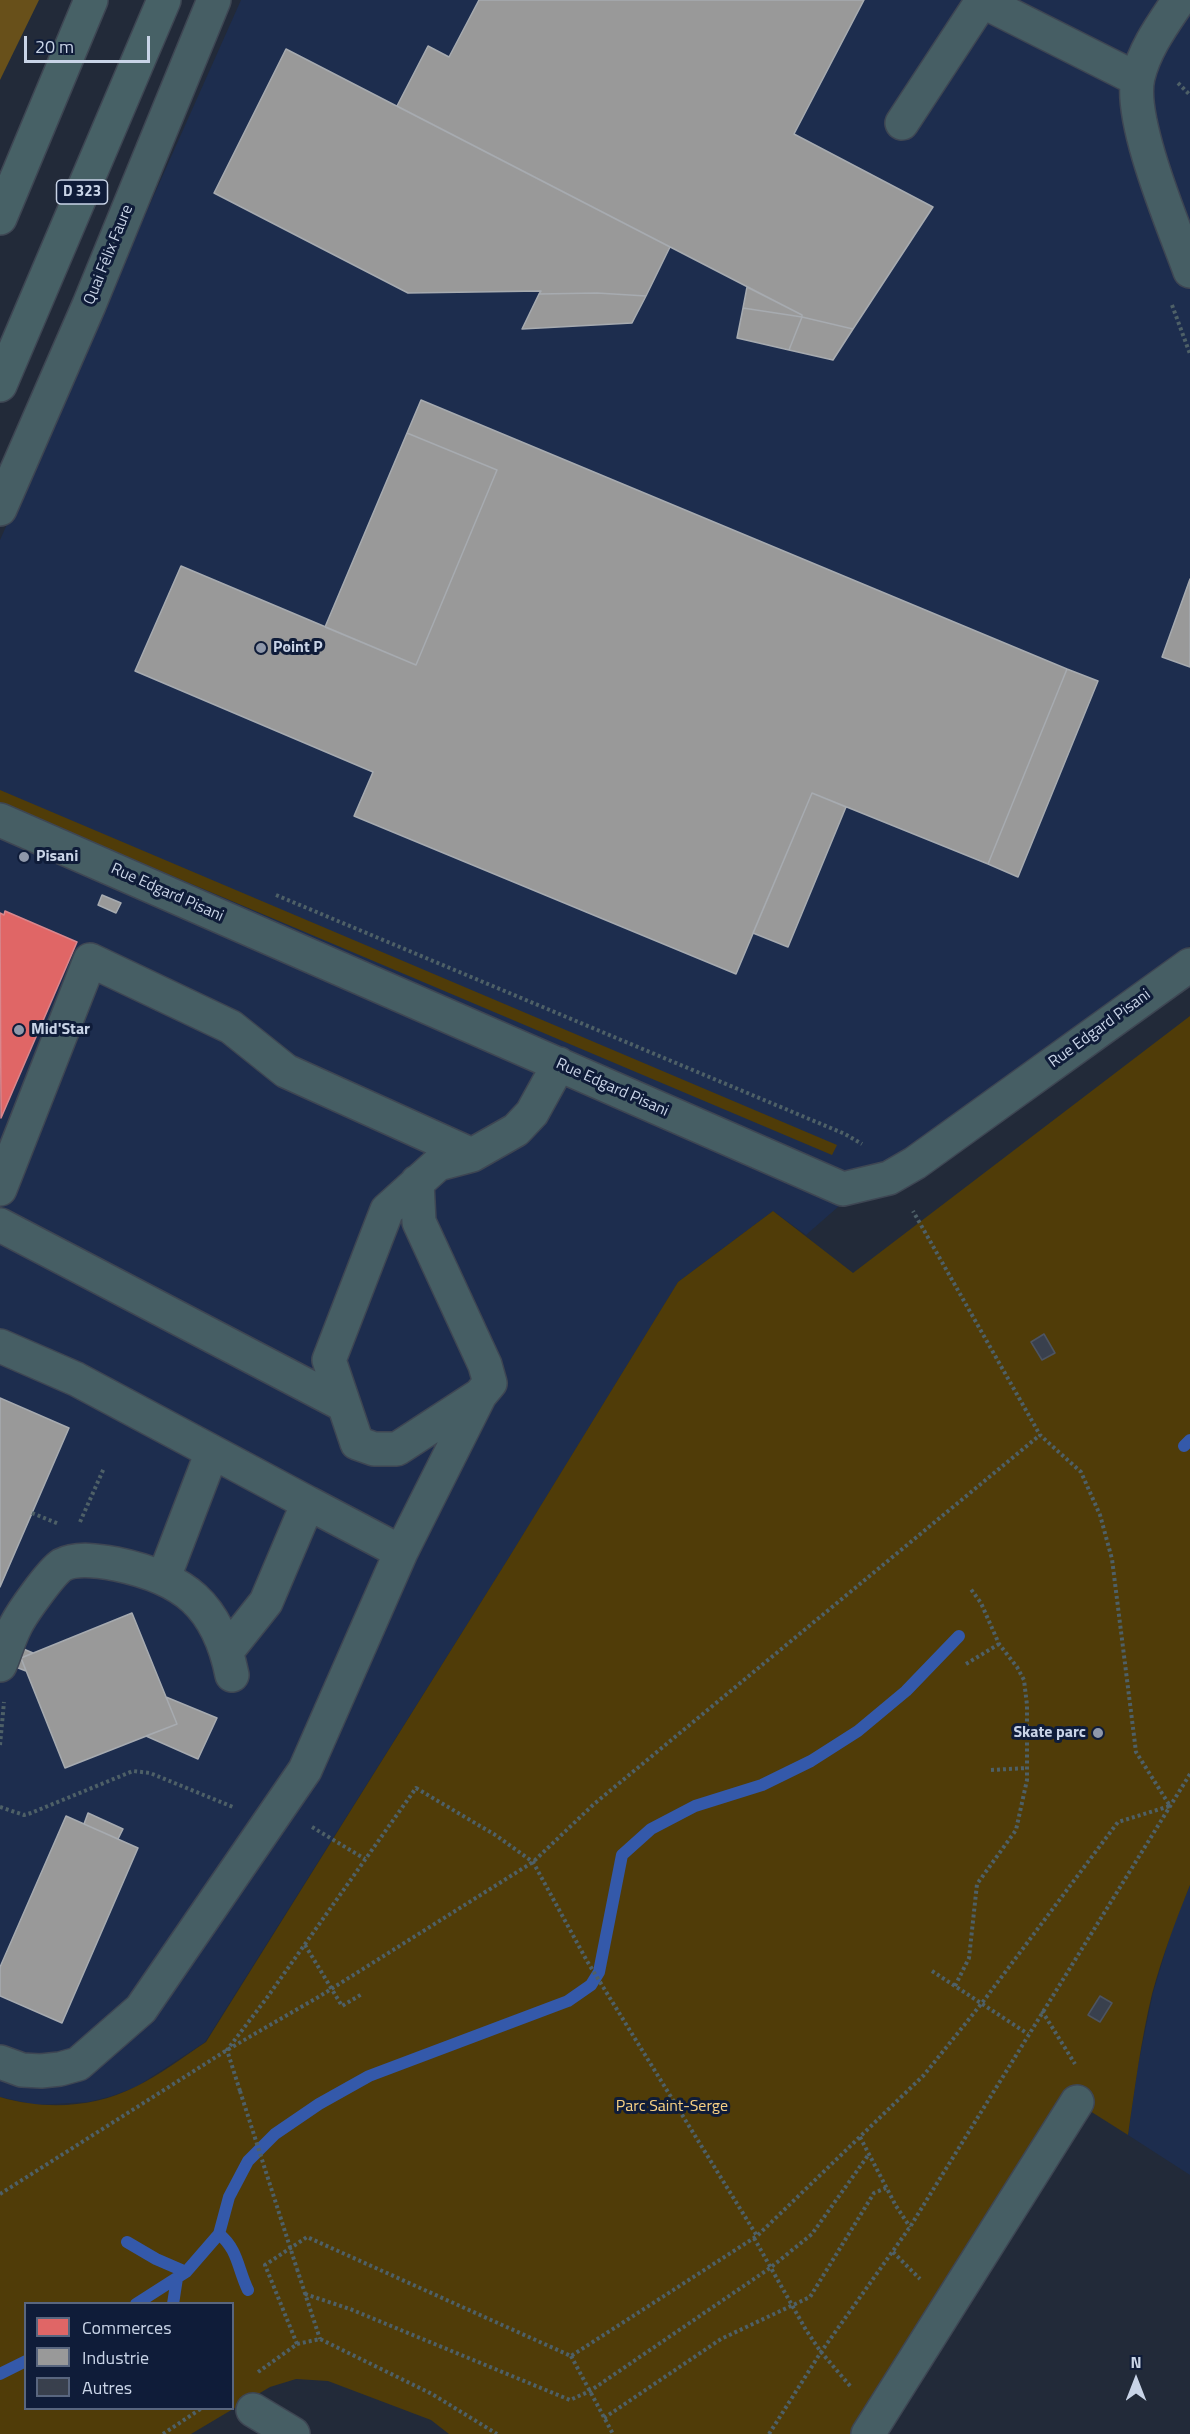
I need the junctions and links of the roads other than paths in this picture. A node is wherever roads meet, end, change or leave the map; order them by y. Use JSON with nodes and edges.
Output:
{"nodes":[{"id":1,"x":91,"y":0,"type":"edge"},
{"id":2,"x":164,"y":0,"type":"edge"},
{"id":3,"x":214,"y":0,"type":"edge"},
{"id":4,"x":1179,"y":0,"type":"edge"},
{"id":5,"x":1137,"y":79,"type":"junction"},
{"id":6,"x":902,"y":123,"type":"dead end"},
{"id":7,"x":0,"y":218,"type":"edge"},
{"id":8,"x":1190,"y":271,"type":"edge"},
{"id":9,"x":0,"y":385,"type":"edge"},
{"id":10,"x":0,"y":509,"type":"edge"},
{"id":11,"x":0,"y":820,"type":"edge"},
{"id":12,"x":1190,"y":965,"type":"edge"},
{"id":13,"x":559,"y":1064,"type":"junction"},
{"id":14,"x":472,"y":1155,"type":"junction"},
{"id":15,"x":417,"y":1182,"type":"junction"},
{"id":16,"x":0,"y":1189,"type":"edge"},
{"id":17,"x":0,"y":1226,"type":"edge"},
{"id":18,"x":0,"y":1346,"type":"edge"},
{"id":19,"x":480,"y":1395,"type":"junction"},
{"id":20,"x":344,"y":1405,"type":"junction"},
{"id":21,"x":212,"y":1452,"type":"junction"},
{"id":22,"x":308,"y":1503,"type":"junction"},
{"id":23,"x":401,"y":1552,"type":"junction"},
{"id":24,"x":164,"y":1577,"type":"junction"},
{"id":25,"x":0,"y":1665,"type":"edge"},
{"id":26,"x":0,"y":2062,"type":"edge"},
{"id":27,"x":1077,"y":2102,"type":"road end"},
{"id":28,"x":253,"y":2409,"type":"dead end"},
{"id":29,"x":873,"y":2426,"type":"edge"},
{"id":30,"x":293,"y":2434,"type":"edge"}],
"edges":[{"from":1,"to":7,"type":"highway"},
{"from":2,"to":9,"type":"highway","number":"D 323"},
{"from":3,"to":10,"type":"street","name":"Quai Félix Faure"},
{"from":4,"to":5,"type":"street"},
{"from":5,"to":6,"type":"street"},
{"from":5,"to":8,"type":"street"},
{"from":11,"to":13,"type":"street","name":"Rue Edgard Pisani"},
{"from":12,"to":13,"type":"street","name":"Rue Edgard Pisani"},
{"from":13,"to":14,"type":"street"},
{"from":14,"to":15,"type":"street"},
{"from":14,"to":16,"type":"street"},
{"from":15,"to":19,"type":"street"},
{"from":15,"to":20,"type":"street"},
{"from":17,"to":20,"type":"street"},
{"from":18,"to":21,"type":"street"},
{"from":19,"to":20,"type":"street"},
{"from":19,"to":23,"type":"street"},
{"from":21,"to":22,"type":"street"},
{"from":21,"to":24,"type":"street"},
{"from":22,"to":23,"type":"street"},
{"from":22,"to":24,"type":"street"},
{"from":23,"to":26,"type":"street"},
{"from":24,"to":25,"type":"street"},
{"from":27,"to":29,"type":"street"},
{"from":28,"to":30,"type":"street"}]}
